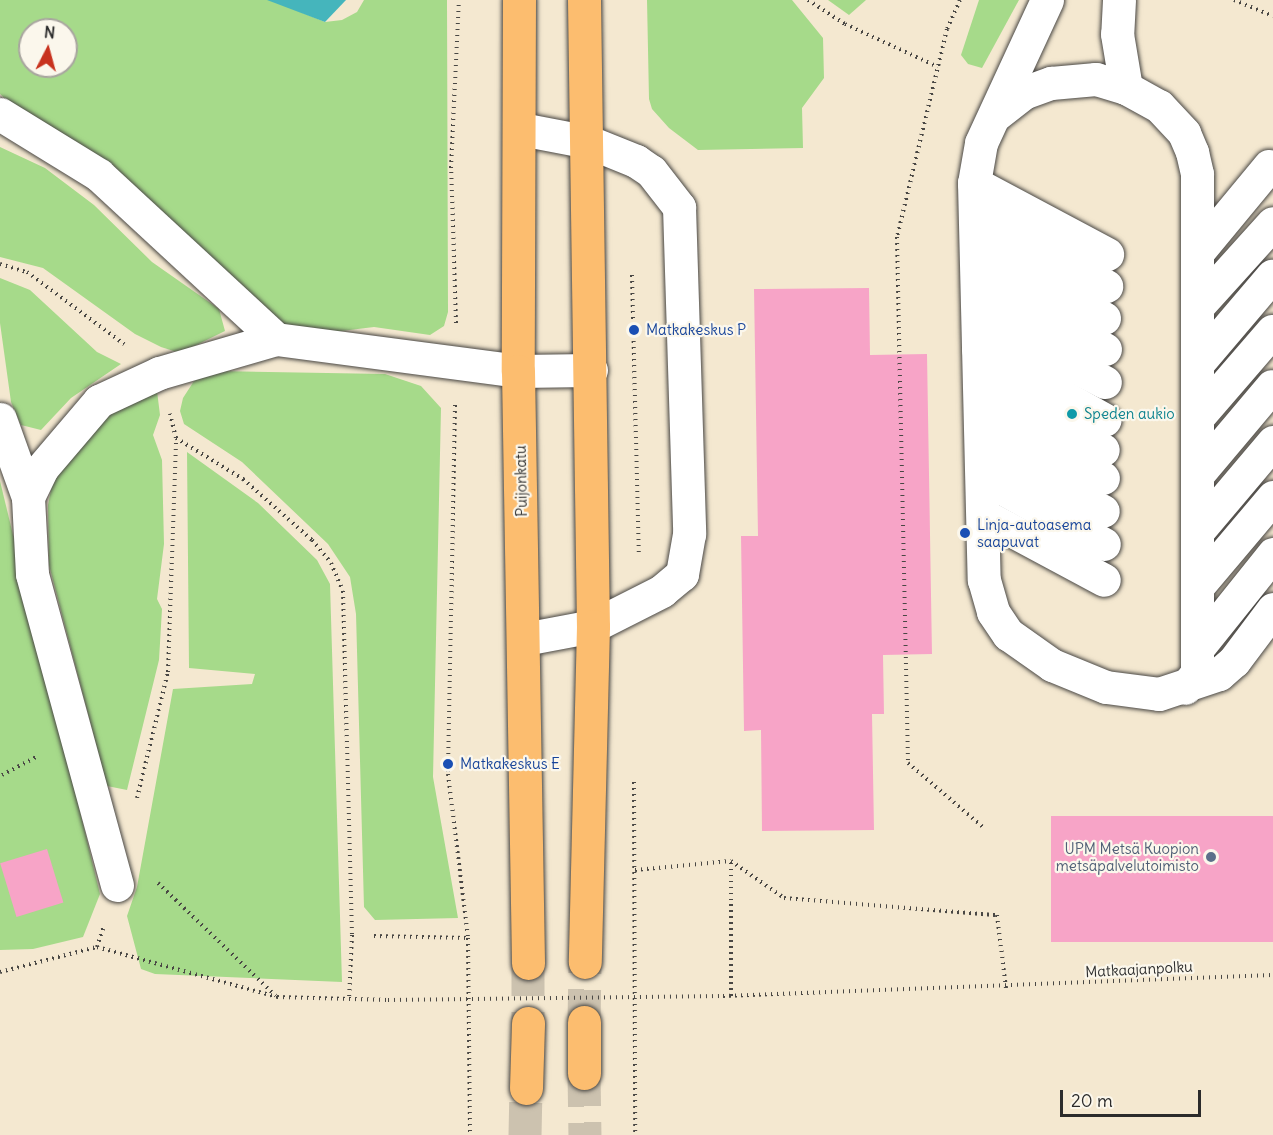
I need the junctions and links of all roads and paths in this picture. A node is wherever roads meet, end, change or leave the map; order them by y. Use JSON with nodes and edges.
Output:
{"nodes":[{"id":1,"x":459,"y":0,"type":"edge"},
{"id":2,"x":519,"y":0,"type":"edge"},
{"id":3,"x":584,"y":0,"type":"edge"},
{"id":4,"x":808,"y":0,"type":"edge"},
{"id":5,"x":960,"y":0,"type":"edge"},
{"id":6,"x":1047,"y":0,"type":"edge"},
{"id":7,"x":1119,"y":0,"type":"edge"},
{"id":8,"x":1234,"y":0,"type":"edge"},
{"id":9,"x":1273,"y":16,"type":"edge"},
{"id":10,"x":938,"y":67,"type":"junction"},
{"id":11,"x":1126,"y":88,"type":"junction"},
{"id":12,"x":0,"y":114,"type":"edge"},
{"id":13,"x":993,"y":117,"type":"junction"},
{"id":14,"x":521,"y":129,"type":"junction"},
{"id":15,"x":589,"y":142,"type":"junction"},
{"id":16,"x":1269,"y":166,"type":"dead end"},
{"id":17,"x":974,"y":183,"type":"junction"},
{"id":18,"x":1272,"y":223,"type":"edge"},
{"id":19,"x":976,"y":235,"type":"junction"},
{"id":20,"x":1197,"y":253,"type":"junction"},
{"id":21,"x":1107,"y":254,"type":"dead end"},
{"id":22,"x":0,"y":264,"type":"edge"},
{"id":23,"x":1272,"y":276,"type":"edge"},
{"id":24,"x":977,"y":283,"type":"junction"},
{"id":25,"x":1106,"y":286,"type":"dead end"},
{"id":26,"x":1197,"y":307,"type":"junction"},
{"id":27,"x":978,"y":316,"type":"junction"},
{"id":28,"x":1272,"y":331,"type":"edge"},
{"id":29,"x":276,"y":339,"type":"junction"},
{"id":30,"x":978,"y":349,"type":"junction"},
{"id":31,"x":457,"y":363,"type":"junction"},
{"id":32,"x":1197,"y":364,"type":"junction"},
{"id":33,"x":591,"y":370,"type":"junction"},
{"id":34,"x":518,"y":371,"type":"junction"},
{"id":35,"x":159,"y":373,"type":"junction"},
{"id":36,"x":1105,"y":382,"type":"dead end"},
{"id":37,"x":1272,"y":386,"type":"edge"},
{"id":38,"x":980,"y":397,"type":"junction"},
{"id":39,"x":0,"y":418,"type":"edge"},
{"id":40,"x":1197,"y":418,"type":"junction"},
{"id":41,"x":176,"y":438,"type":"junction"},
{"id":42,"x":1273,"y":442,"type":"edge"},
{"id":43,"x":982,"y":463,"type":"junction"},
{"id":44,"x":1197,"y":475,"type":"junction"},
{"id":45,"x":28,"y":497,"type":"junction"},
{"id":46,"x":1273,"y":497,"type":"edge"},
{"id":47,"x":1103,"y":511,"type":"dead end"},
{"id":48,"x":983,"y":515,"type":"junction"},
{"id":49,"x":1197,"y":532,"type":"junction"},
{"id":50,"x":1104,"y":544,"type":"dead end"},
{"id":51,"x":1273,"y":554,"type":"edge"},
{"id":52,"x":1104,"y":580,"type":"dead end"},
{"id":53,"x":1197,"y":587,"type":"junction"},
{"id":54,"x":1273,"y":609,"type":"edge"},
{"id":55,"x":593,"y":626,"type":"junction"},
{"id":56,"x":524,"y":639,"type":"junction"},
{"id":57,"x":1197,"y":649,"type":"junction"},
{"id":58,"x":1185,"y":688,"type":"junction"},
{"id":59,"x":0,"y":767,"type":"edge"},
{"id":60,"x":0,"y":776,"type":"edge"},
{"id":61,"x":136,"y":805,"type":"dead end"},
{"id":62,"x":984,"y":828,"type":"dead end"},
{"id":63,"x":731,"y":861,"type":"junction"},
{"id":64,"x":151,"y":876,"type":"dead end"},
{"id":65,"x":117,"y":885,"type":"dead end"},
{"id":66,"x":374,"y":936,"type":"dead end"},
{"id":67,"x":468,"y":938,"type":"junction"},
{"id":68,"x":585,"y":962,"type":"tunnel mouth"},
{"id":69,"x":528,"y":963,"type":"tunnel mouth"},
{"id":70,"x":0,"y":972,"type":"edge"},
{"id":71,"x":1273,"y":975,"type":"edge"},
{"id":72,"x":1006,"y":988,"type":"junction"},
{"id":73,"x":731,"y":996,"type":"junction"},
{"id":74,"x":277,"y":997,"type":"junction"},
{"id":75,"x":349,"y":999,"type":"junction"},
{"id":76,"x":584,"y":1022,"type":"tunnel mouth"},
{"id":77,"x":528,"y":1023,"type":"tunnel mouth"},
{"id":78,"x":584,"y":1073,"type":"tunnel mouth"},
{"id":79,"x":526,"y":1088,"type":"tunnel mouth"},
{"id":80,"x":470,"y":1135,"type":"edge"},
{"id":81,"x":635,"y":1135,"type":"edge"}],
"edges":[{"from":1,"to":31,"type":"path"},
{"from":2,"to":14,"type":"main road","name":"Puijonkatu"},
{"from":3,"to":15,"type":"main road"},
{"from":4,"to":10,"type":"path"},
{"from":5,"to":10,"type":"path"},
{"from":6,"to":13,"type":"lane"},
{"from":7,"to":11,"type":"lane"},
{"from":8,"to":9,"type":"path"},
{"from":10,"to":62,"type":"path"},
{"from":11,"to":13,"type":"lane"},
{"from":11,"to":20,"type":"lane"},
{"from":12,"to":29,"type":"lane"},
{"from":13,"to":17,"type":"lane"},
{"from":14,"to":15,"type":"lane"},
{"from":14,"to":34,"type":"main road","name":"Puijonkatu"},
{"from":15,"to":33,"type":"main road"},
{"from":15,"to":55,"type":"lane"},
{"from":16,"to":20,"type":"lane"},
{"from":17,"to":19,"type":"lane"},
{"from":17,"to":21,"type":"lane"},
{"from":18,"to":26,"type":"lane"},
{"from":19,"to":24,"type":"lane"},
{"from":19,"to":24,"type":"lane"},
{"from":19,"to":25,"type":"lane"},
{"from":20,"to":26,"type":"lane"},
{"from":22,"to":35,"type":"path"},
{"from":23,"to":32,"type":"lane"},
{"from":24,"to":27,"type":"lane"},
{"from":26,"to":32,"type":"lane"},
{"from":27,"to":30,"type":"lane"},
{"from":27,"to":36,"type":"lane"},
{"from":28,"to":40,"type":"lane"},
{"from":29,"to":31,"type":"lane"},
{"from":29,"to":35,"type":"lane"},
{"from":30,"to":38,"type":"lane"},
{"from":30,"to":38,"type":"lane"},
{"from":31,"to":34,"type":"lane"},
{"from":31,"to":67,"type":"path"},
{"from":32,"to":40,"type":"lane"},
{"from":33,"to":34,"type":"lane"},
{"from":33,"to":55,"type":"main road"},
{"from":34,"to":56,"type":"main road","name":"Puijonkatu"},
{"from":35,"to":41,"type":"path"},
{"from":35,"to":45,"type":"lane"},
{"from":37,"to":44,"type":"lane"},
{"from":38,"to":43,"type":"lane"},
{"from":39,"to":45,"type":"lane"},
{"from":40,"to":44,"type":"lane"},
{"from":41,"to":61,"type":"path"},
{"from":41,"to":75,"type":"path"},
{"from":42,"to":49,"type":"lane"},
{"from":43,"to":47,"type":"lane"},
{"from":43,"to":48,"type":"lane"},
{"from":43,"to":50,"type":"lane"},
{"from":44,"to":49,"type":"lane"},
{"from":45,"to":65,"type":"lane"},
{"from":46,"to":53,"type":"lane"},
{"from":48,"to":52,"type":"lane"},
{"from":48,"to":58,"type":"lane"},
{"from":49,"to":53,"type":"lane"},
{"from":51,"to":57,"type":"lane"},
{"from":53,"to":57,"type":"lane"},
{"from":54,"to":58,"type":"lane"},
{"from":55,"to":56,"type":"lane"},
{"from":55,"to":68,"type":"main road"},
{"from":56,"to":69,"type":"main road","name":"Puijonkatu"},
{"from":57,"to":58,"type":"lane"},
{"from":59,"to":60,"type":"path"},
{"from":63,"to":72,"type":"path"},
{"from":63,"to":73,"type":"path"},
{"from":63,"to":81,"type":"path"},
{"from":64,"to":74,"type":"path"},
{"from":66,"to":67,"type":"path"},
{"from":67,"to":80,"type":"path"},
{"from":70,"to":74,"type":"path","name":"Matkaajanpolku"},
{"from":71,"to":72,"type":"path","name":"Matkaajanpolku"},
{"from":72,"to":73,"type":"path","name":"Matkaajanpolku"},
{"from":73,"to":75,"type":"path","name":"Matkaajanpolku","bridge":true},
{"from":74,"to":75,"type":"path","name":"Matkaajanpolku"},
{"from":76,"to":78,"type":"main road"},
{"from":77,"to":79,"type":"main road"}]}
